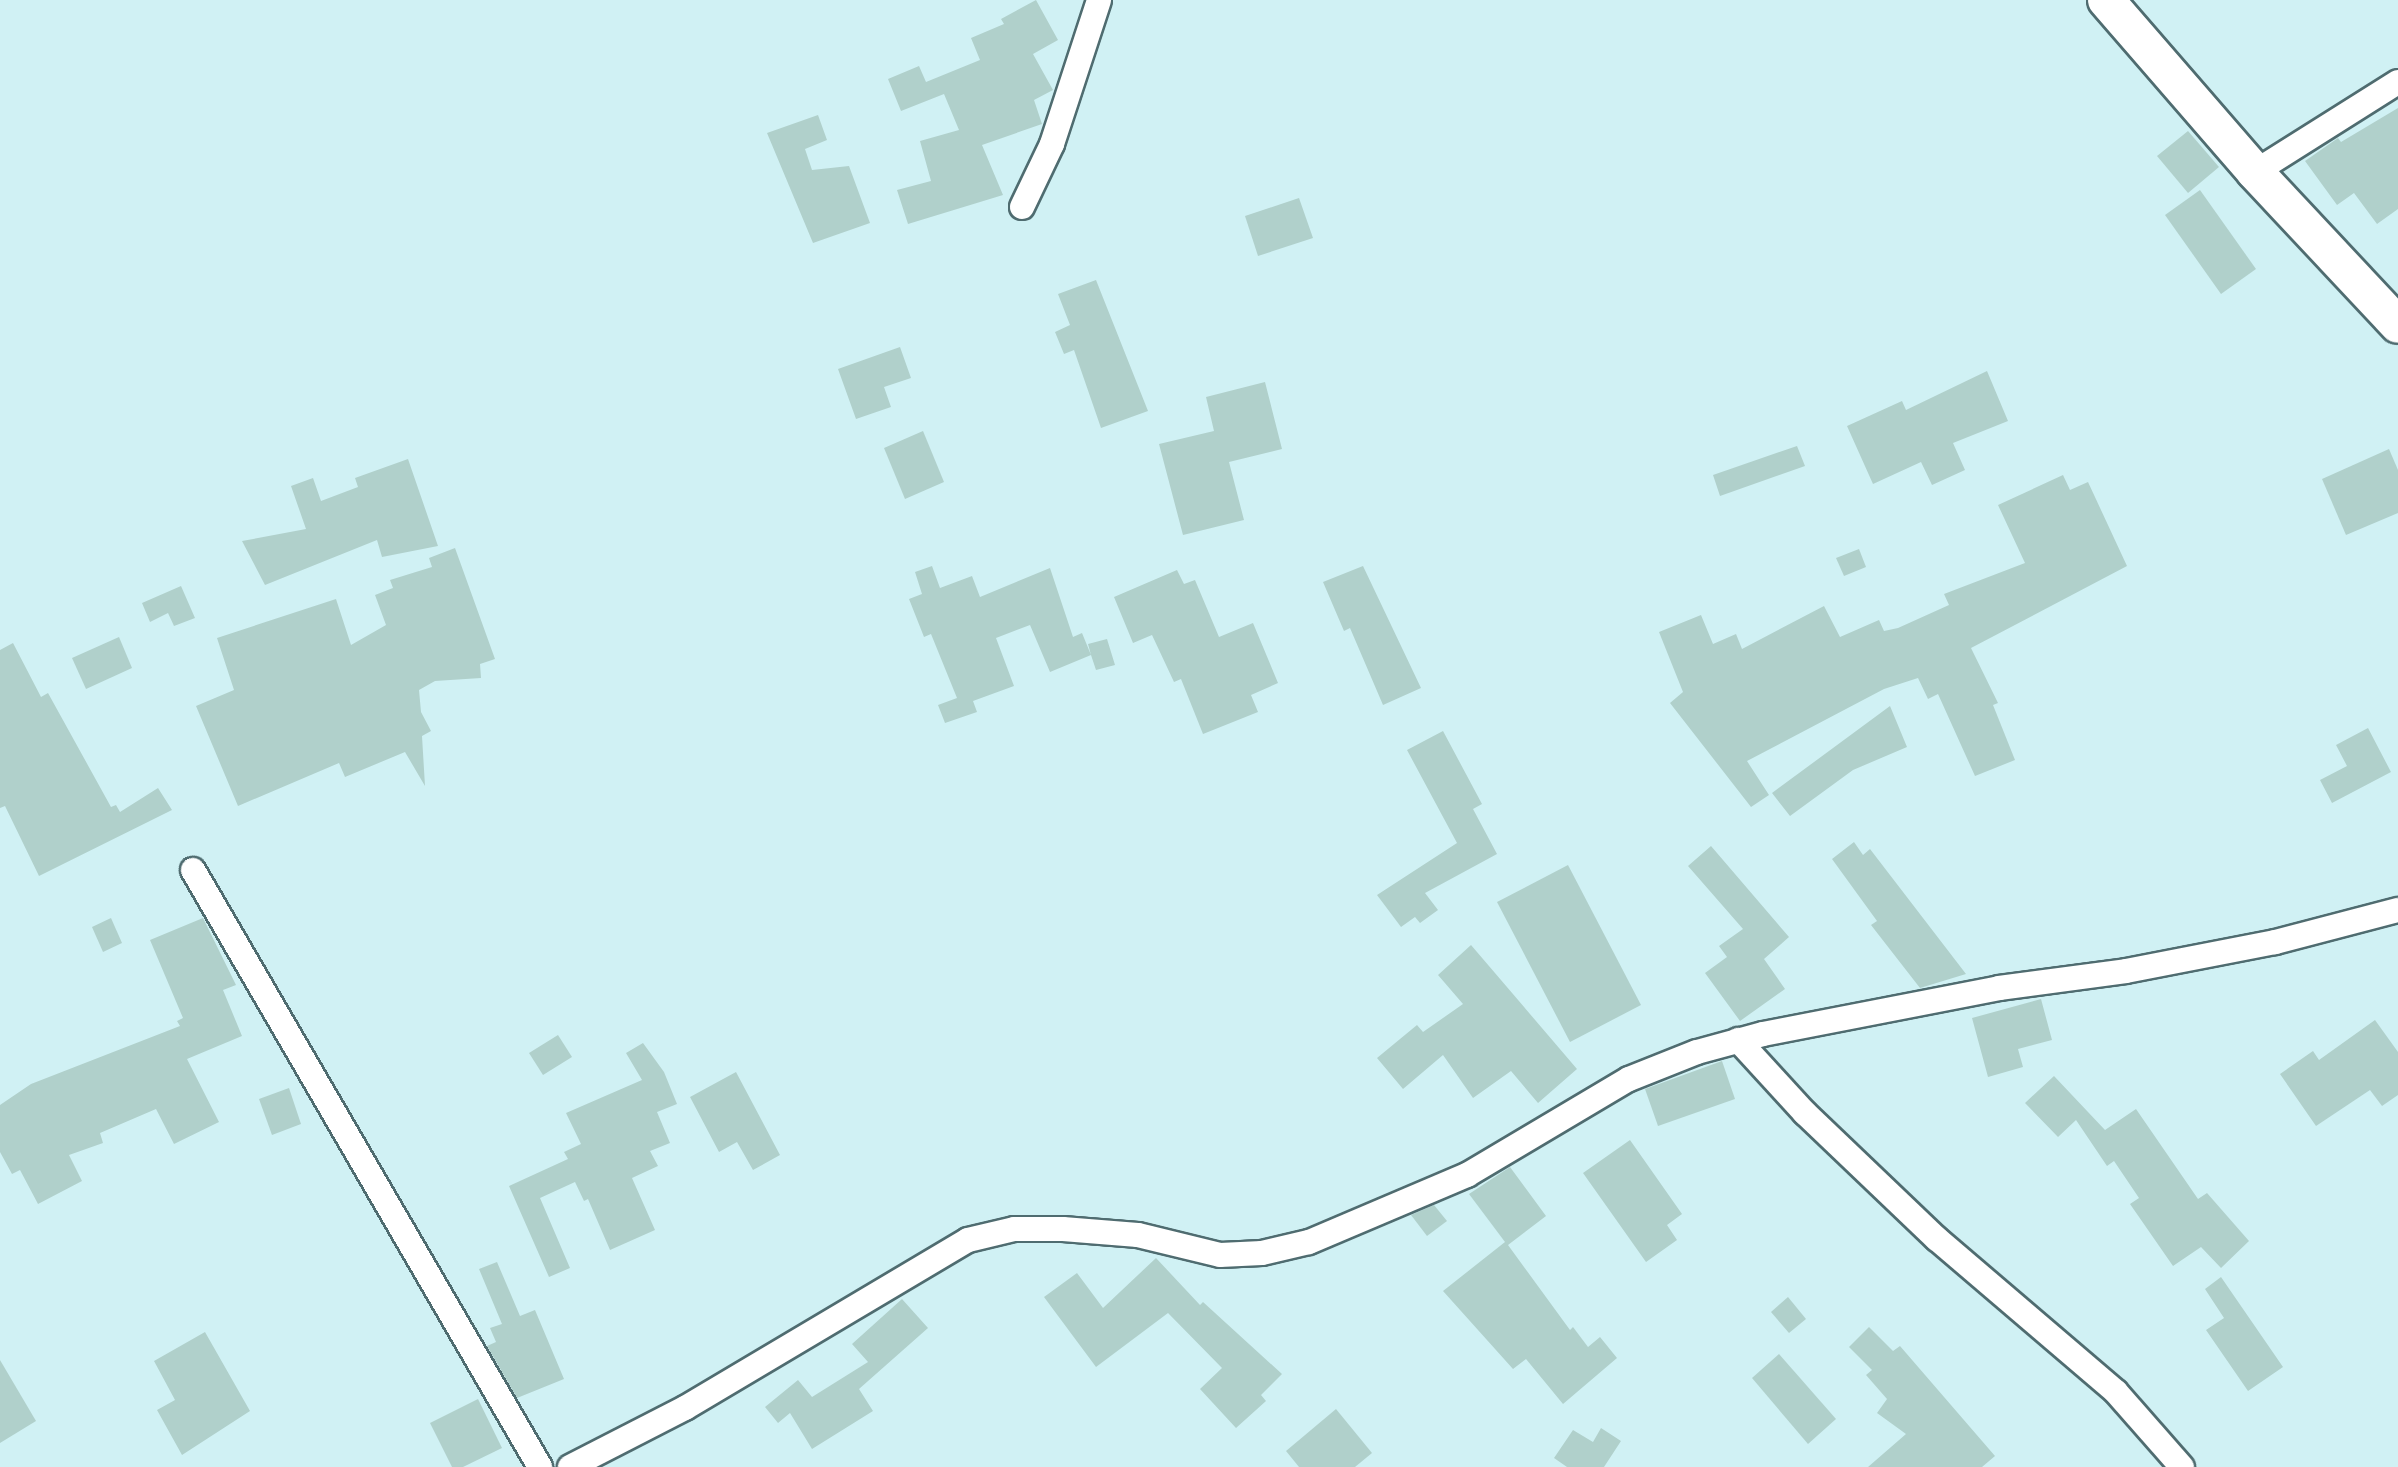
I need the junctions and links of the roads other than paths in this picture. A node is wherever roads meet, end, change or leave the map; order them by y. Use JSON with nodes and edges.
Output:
{"nodes":[{"id":1,"x":1099,"y":0,"type":"edge"},
{"id":2,"x":2106,"y":0,"type":"edge"},
{"id":3,"x":2398,"y":82,"type":"edge"},
{"id":4,"x":2255,"y":172,"type":"junction"},
{"id":5,"x":1022,"y":207,"type":"dead end"},
{"id":6,"x":2398,"y":325,"type":"edge"},
{"id":7,"x":193,"y":870,"type":"dead end"},
{"id":8,"x":2398,"y":910,"type":"edge"},
{"id":9,"x":1738,"y":1040,"type":"junction"},
{"id":10,"x":540,"y":1467,"type":"edge"},
{"id":11,"x":570,"y":1467,"type":"edge"},
{"id":12,"x":2182,"y":1467,"type":"edge"}],
"edges":[{"from":1,"to":5,"type":"street"},
{"from":2,"to":4,"type":"main road"},
{"from":3,"to":4,"type":"street"},
{"from":4,"to":6,"type":"main road"},
{"from":7,"to":10,"type":"street"},
{"from":8,"to":9,"type":"street"},
{"from":9,"to":11,"type":"street"},
{"from":9,"to":12,"type":"street"}]}
